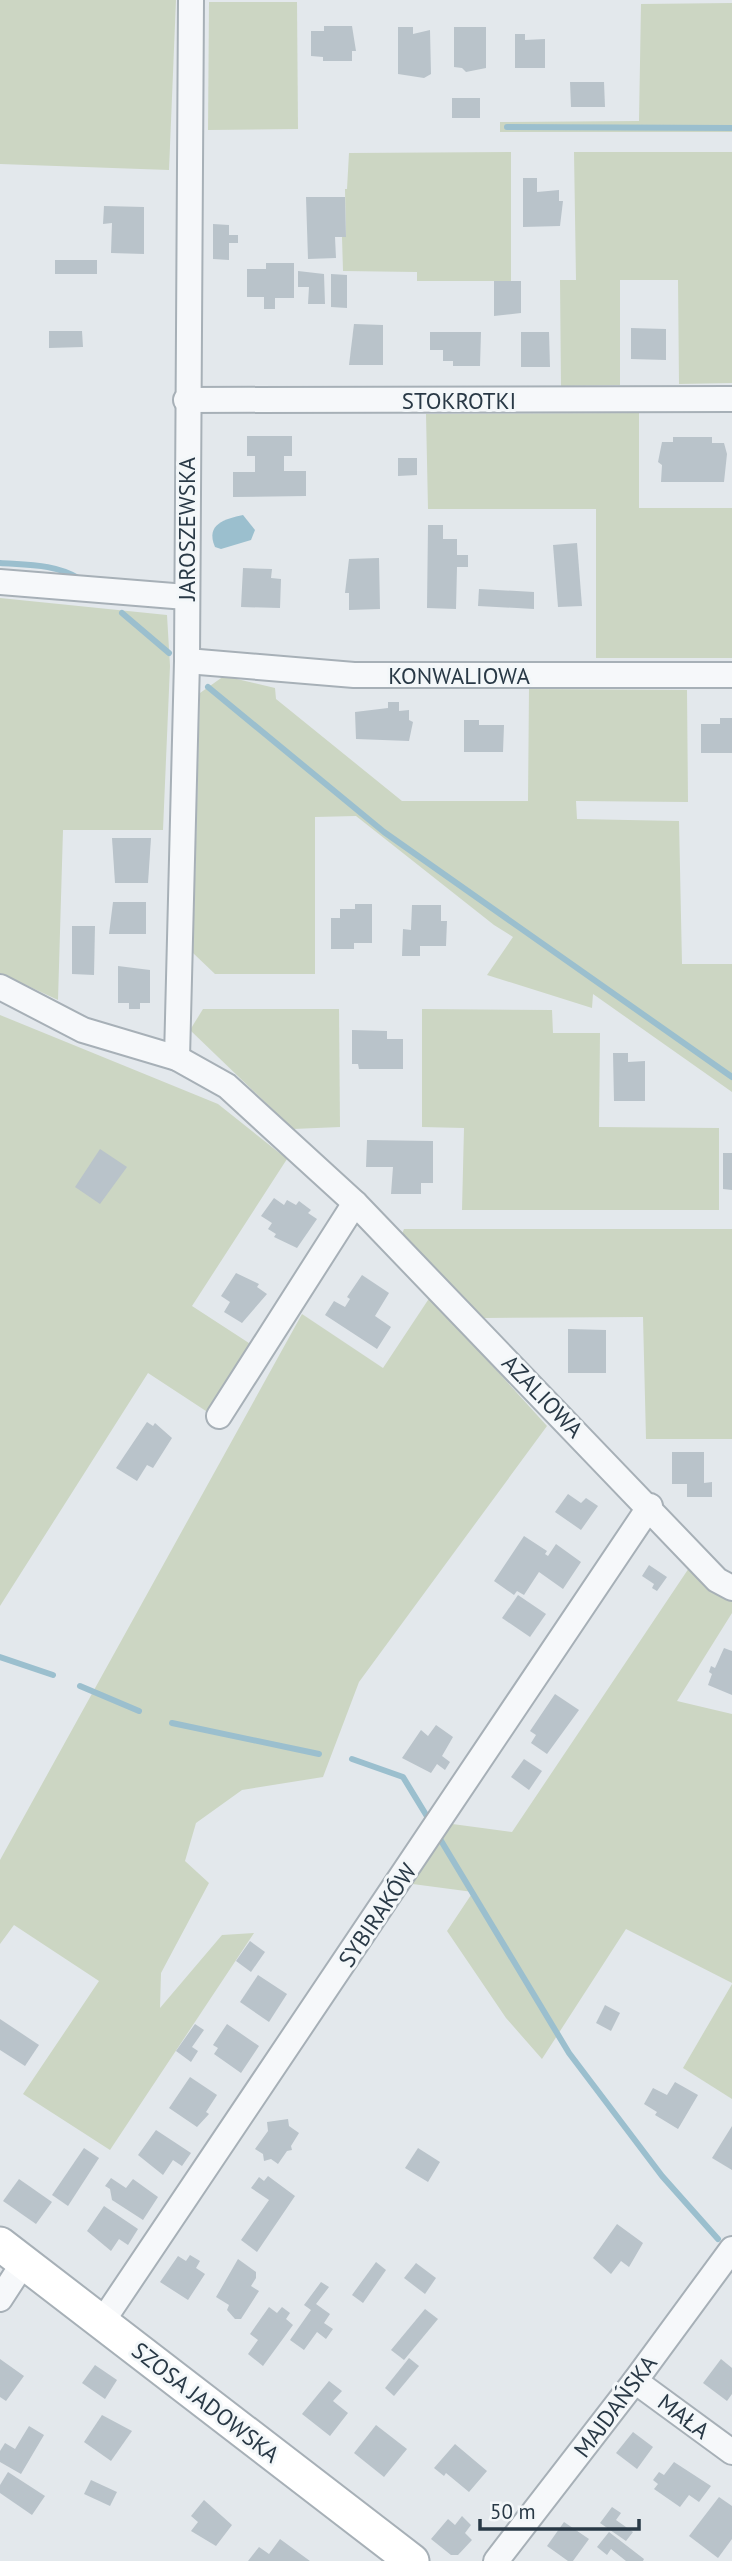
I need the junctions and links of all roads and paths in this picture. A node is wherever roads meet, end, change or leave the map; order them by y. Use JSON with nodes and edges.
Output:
{"nodes":[{"id":1,"x":191,"y":0,"type":"edge"},
{"id":2,"x":186,"y":400,"type":"junction"},
{"id":3,"x":732,"y":400,"type":"edge"},
{"id":4,"x":0,"y":582,"type":"edge"},
{"id":5,"x":186,"y":597,"type":"junction"},
{"id":6,"x":187,"y":661,"type":"junction"},
{"id":7,"x":732,"y":675,"type":"edge"},
{"id":8,"x":0,"y":987,"type":"edge"},
{"id":9,"x":177,"y":1058,"type":"junction"},
{"id":10,"x":355,"y":1203,"type":"junction"},
{"id":11,"x":219,"y":1416,"type":"dead end"},
{"id":12,"x":650,"y":1506,"type":"junction"},
{"id":13,"x":732,"y":1588,"type":"edge"},
{"id":14,"x":12,"y":2253,"type":"edge"},
{"id":15,"x":731,"y":2254,"type":"edge"},
{"id":16,"x":0,"y":2299,"type":"edge"},
{"id":17,"x":102,"y":2322,"type":"junction"},
{"id":18,"x":635,"y":2381,"type":"junction"},
{"id":19,"x":732,"y":2452,"type":"edge"},
{"id":20,"x":412,"y":2561,"type":"edge"},
{"id":21,"x":496,"y":2561,"type":"edge"}],
"edges":[{"from":1,"to":2,"type":"street","name":"JAROSZEWSKA"},
{"from":2,"to":3,"type":"street","name":"STOKROTKI"},
{"from":2,"to":5,"type":"street","name":"JAROSZEWSKA"},
{"from":4,"to":5,"type":"street"},
{"from":5,"to":6,"type":"street","name":"JAROSZEWSKA"},
{"from":6,"to":7,"type":"street","name":"KONWALIOWA"},
{"from":6,"to":9,"type":"street","name":"JAROSZEWSKA"},
{"from":8,"to":9,"type":"street","name":"AZALIOWA"},
{"from":9,"to":10,"type":"street","name":"AZALIOWA"},
{"from":10,"to":11,"type":"street"},
{"from":10,"to":12,"type":"street","name":"AZALIOWA"},
{"from":12,"to":13,"type":"street","name":"AZALIOWA"},
{"from":12,"to":17,"type":"street","name":"SYBIRAKÓW"},
{"from":14,"to":16,"type":"street"},
{"from":14,"to":17,"type":"main road","name":"SZOSA JADOWSKA"},
{"from":15,"to":18,"type":"street","name":"MAJDAŃSKA"},
{"from":17,"to":20,"type":"main road","name":"SZOSA JADOWSKA"},
{"from":18,"to":19,"type":"street","name":"MAŁA"},
{"from":18,"to":21,"type":"street","name":"MAJDAŃSKA"}]}
